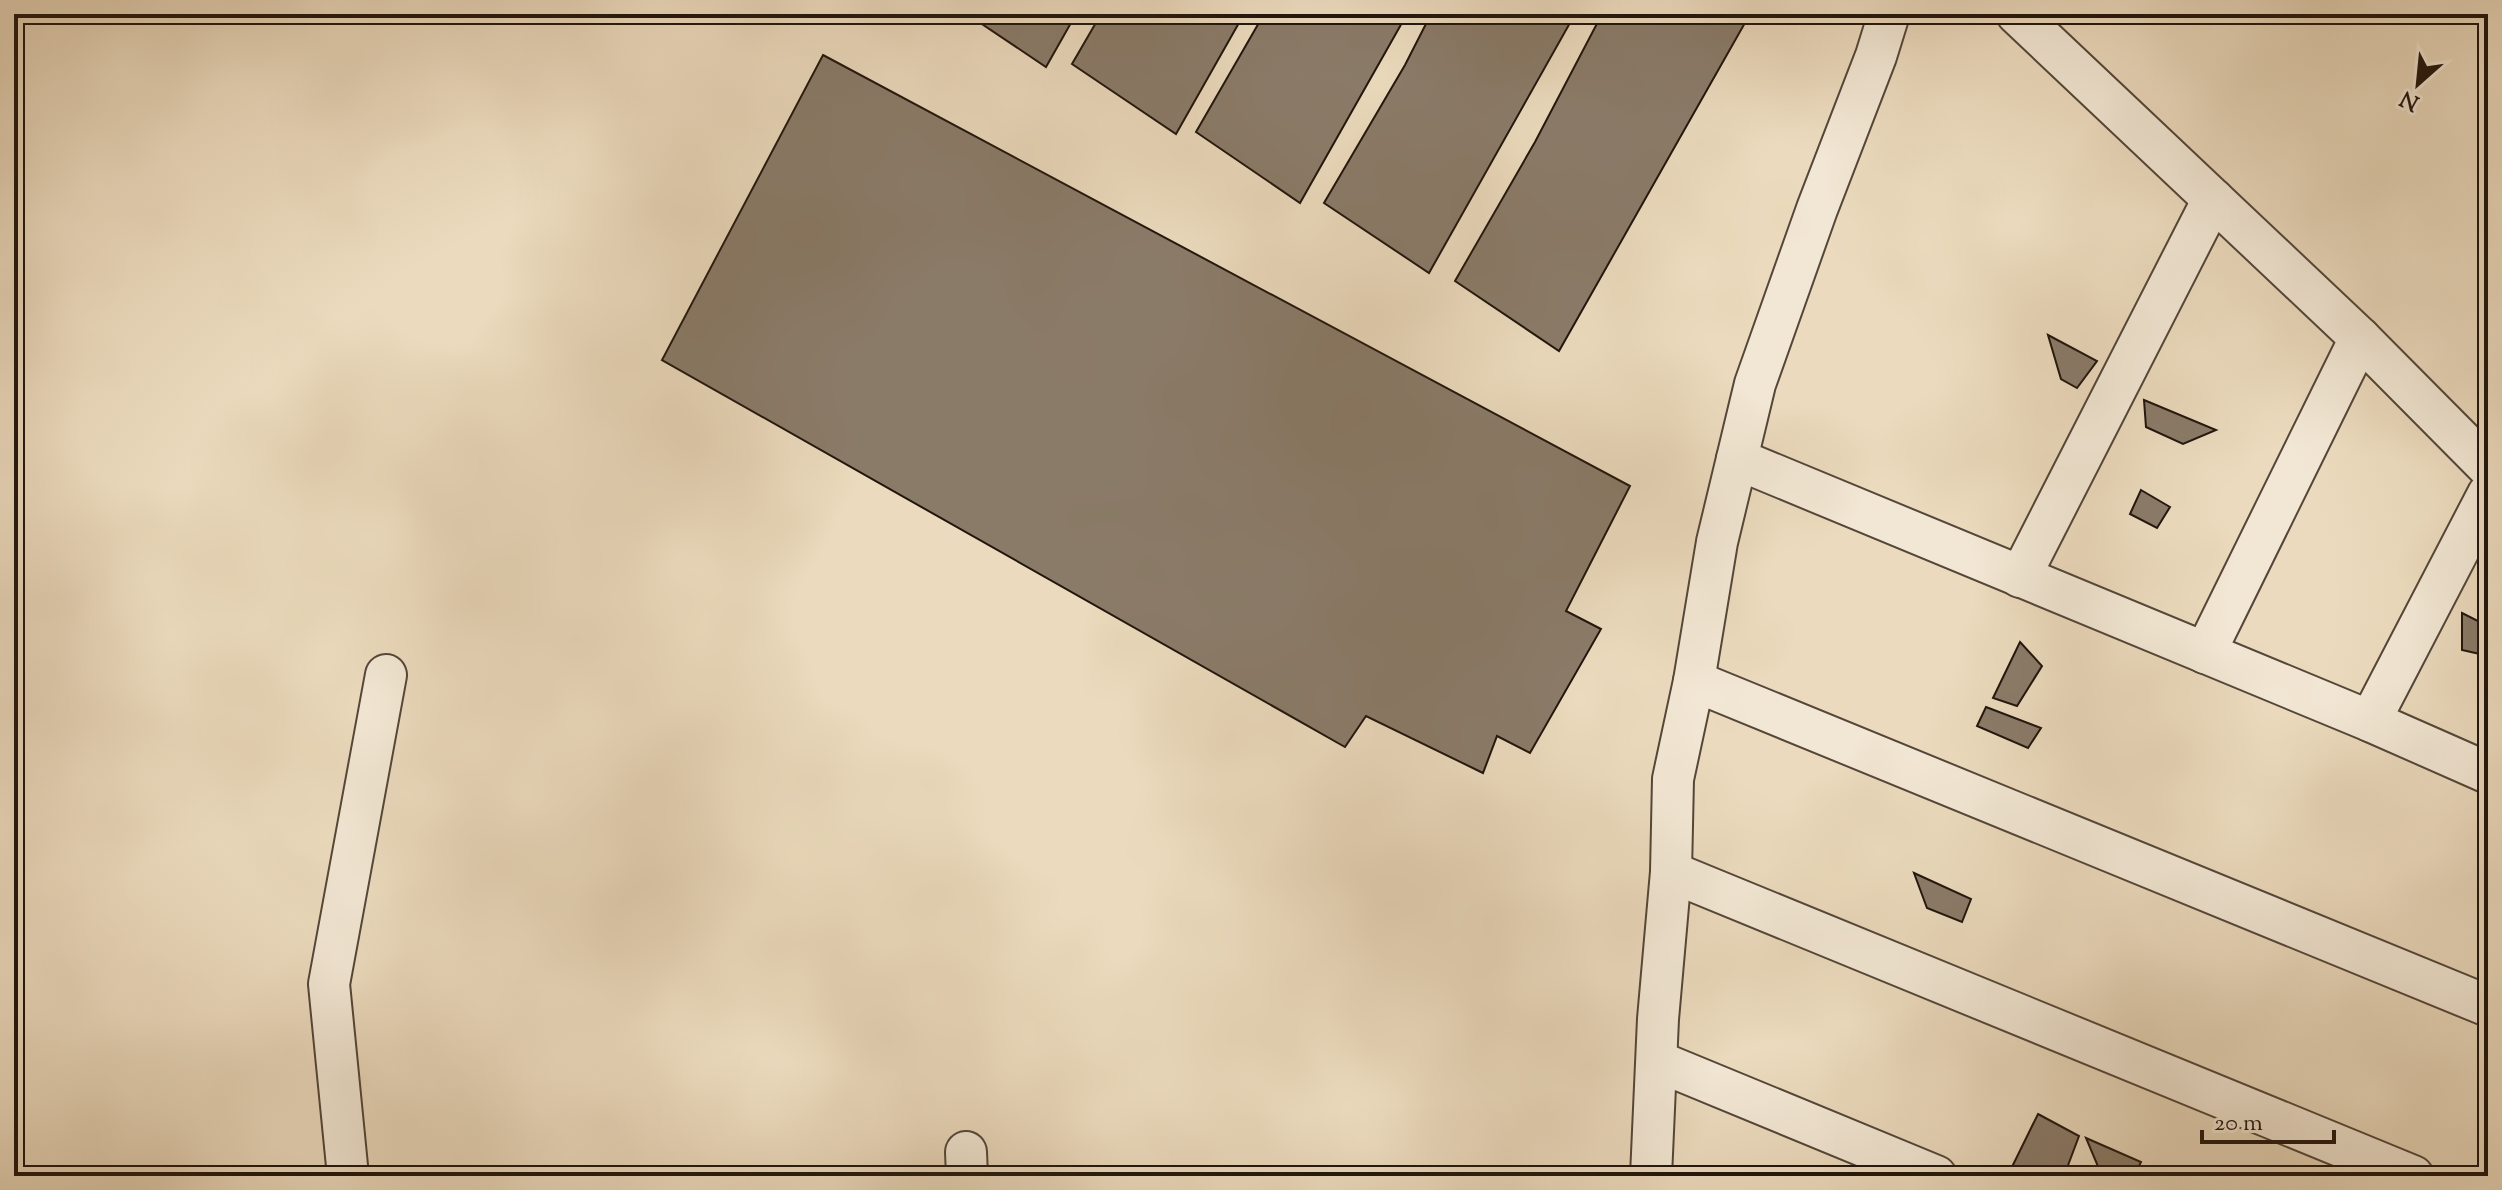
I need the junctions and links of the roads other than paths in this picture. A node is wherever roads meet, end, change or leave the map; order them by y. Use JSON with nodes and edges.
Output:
{"nodes":[{"id":1,"x":1889,"y":14,"type":"edge"},
{"id":2,"x":2017,"y":14,"type":"edge"},
{"id":3,"x":2213,"y":199,"type":"junction"},
{"id":4,"x":2360,"y":338,"type":"junction"},
{"id":5,"x":1737,"y":459,"type":"junction"},
{"id":6,"x":2488,"y":467,"type":"edge"},
{"id":7,"x":2488,"y":494,"type":"edge"},
{"id":8,"x":2020,"y":577,"type":"junction"},
{"id":9,"x":2205,"y":653,"type":"junction"},
{"id":10,"x":386,"y":675,"type":"dead end"},
{"id":11,"x":1694,"y":681,"type":"junction"},
{"id":12,"x":2370,"y":721,"type":"junction"},
{"id":13,"x":2488,"y":773,"type":"edge"},
{"id":14,"x":1671,"y":872,"type":"junction"},
{"id":15,"x":2488,"y":1006,"type":"edge"},
{"id":16,"x":1657,"y":1061,"type":"junction"},
{"id":17,"x":348,"y":1176,"type":"edge"},
{"id":18,"x":1651,"y":1176,"type":"edge"},
{"id":19,"x":1936,"y":1176,"type":"edge"},
{"id":20,"x":2413,"y":1176,"type":"edge"}],
"edges":[{"from":1,"to":5,"type":"street"},
{"from":2,"to":3,"type":"street"},
{"from":3,"to":4,"type":"street"},
{"from":3,"to":8,"type":"street"},
{"from":4,"to":6,"type":"street"},
{"from":4,"to":9,"type":"street"},
{"from":5,"to":8,"type":"street"},
{"from":5,"to":11,"type":"street"},
{"from":7,"to":12,"type":"street"},
{"from":8,"to":9,"type":"street"},
{"from":9,"to":12,"type":"street"},
{"from":10,"to":17,"type":"street"},
{"from":11,"to":14,"type":"street"},
{"from":11,"to":15,"type":"street"},
{"from":12,"to":13,"type":"street"},
{"from":14,"to":16,"type":"street"},
{"from":14,"to":20,"type":"street"},
{"from":16,"to":18,"type":"street"},
{"from":16,"to":19,"type":"street"}]}
